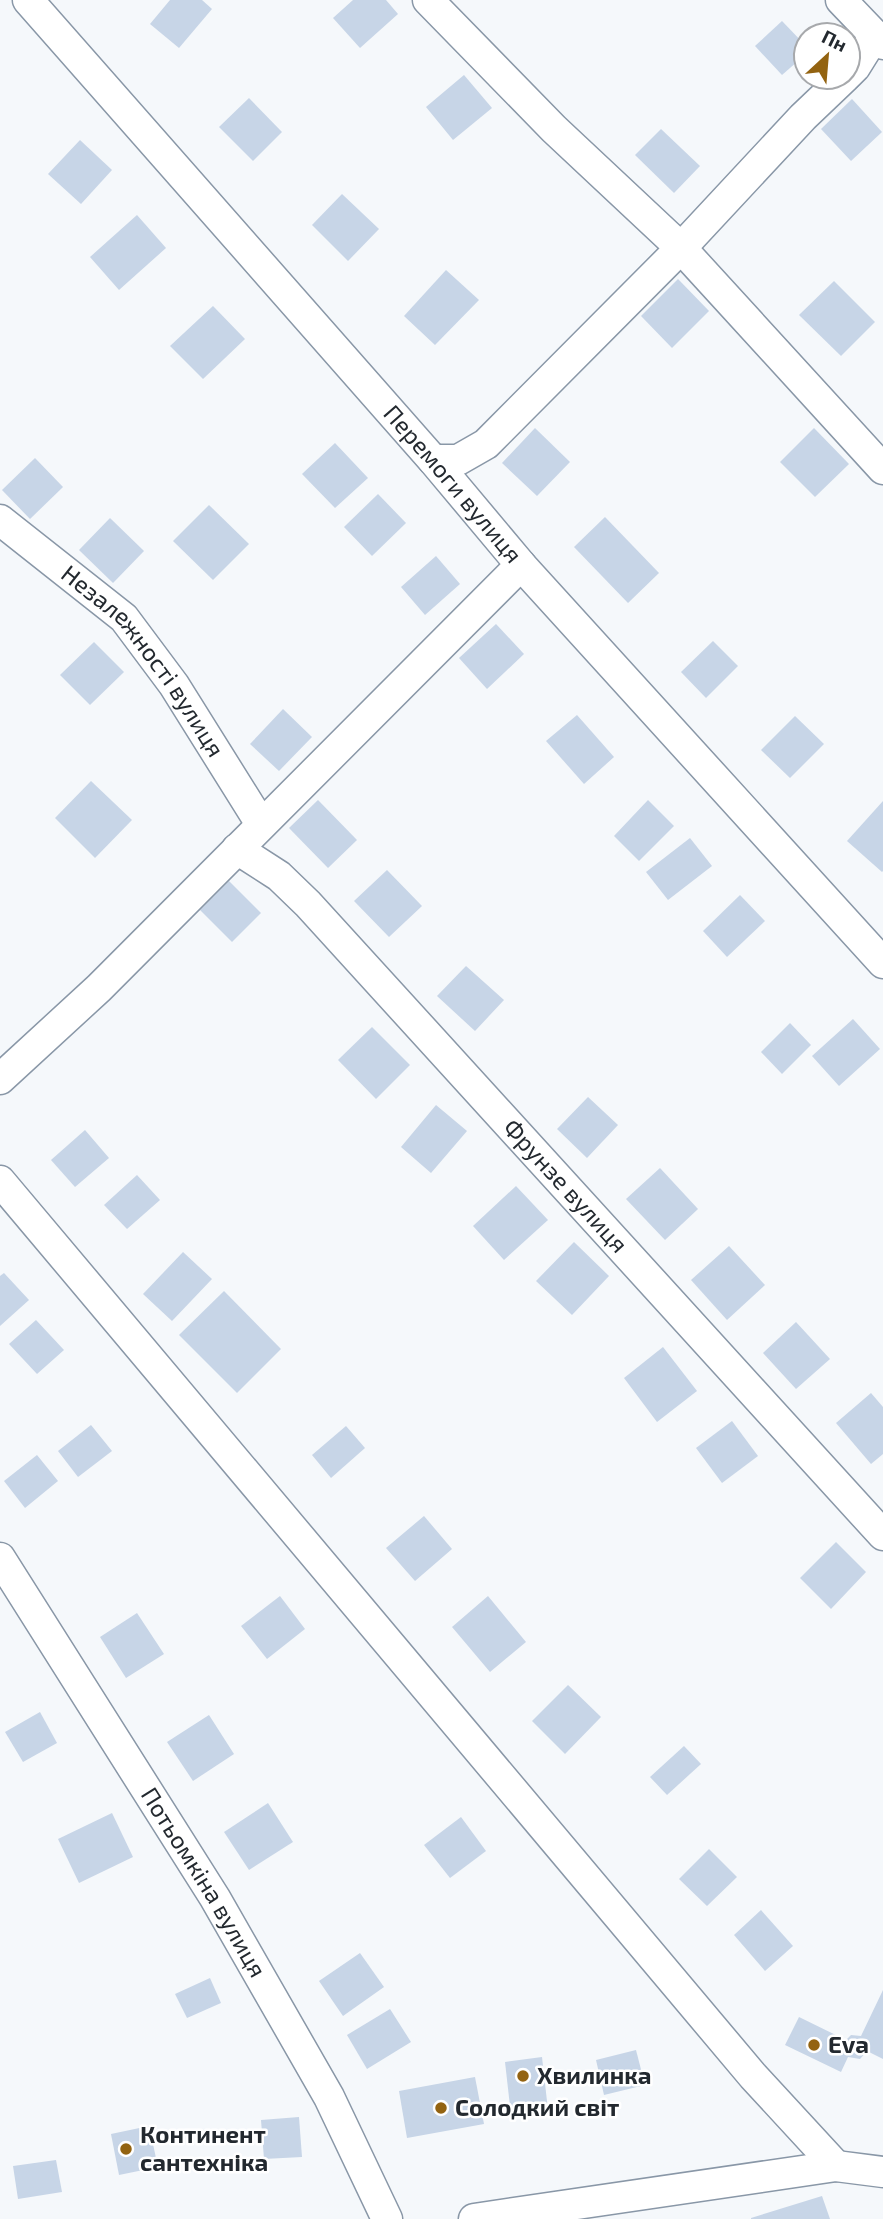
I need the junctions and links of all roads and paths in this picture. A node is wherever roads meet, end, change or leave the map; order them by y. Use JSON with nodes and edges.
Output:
{"nodes":[{"id":1,"x":29,"y":0,"type":"edge"},
{"id":2,"x":428,"y":0,"type":"edge"},
{"id":3,"x":841,"y":0,"type":"edge"},
{"id":4,"x":879,"y":39,"type":"edge"},
{"id":5,"x":862,"y":58,"type":"edge"},
{"id":6,"x":830,"y":91,"type":"edge"},
{"id":7,"x":681,"y":248,"type":"junction"},
{"id":8,"x":433,"y":460,"type":"junction"},
{"id":9,"x":883,"y":469,"type":"edge"},
{"id":10,"x":0,"y":520,"type":"edge"},
{"id":11,"x":521,"y":565,"type":"junction"},
{"id":12,"x":261,"y":824,"type":"junction"},
{"id":13,"x":237,"y":849,"type":"junction"},
{"id":14,"x":883,"y":963,"type":"edge"},
{"id":15,"x":0,"y":1079,"type":"edge"},
{"id":16,"x":0,"y":1181,"type":"edge"},
{"id":17,"x":883,"y":1535,"type":"edge"},
{"id":18,"x":0,"y":1558,"type":"edge"},
{"id":19,"x":836,"y":2166,"type":"junction"},
{"id":20,"x":883,"y":2172,"type":"edge"},
{"id":21,"x":387,"y":2219,"type":"edge"},
{"id":22,"x":474,"y":2219,"type":"edge"}],
"edges":[{"from":1,"to":8,"type":"street","name":"Перемоги вулиця"},
{"from":2,"to":7,"type":"street"},
{"from":3,"to":4,"type":"street"},
{"from":4,"to":5,"type":"street"},
{"from":6,"to":7,"type":"street"},
{"from":7,"to":8,"type":"street"},
{"from":7,"to":9,"type":"street"},
{"from":8,"to":11,"type":"street","name":"Перемоги вулиця"},
{"from":10,"to":12,"type":"street","name":"Незалежності вулиця"},
{"from":11,"to":12,"type":"street"},
{"from":11,"to":14,"type":"street","name":"Перемоги вулиця"},
{"from":12,"to":13,"type":"street"},
{"from":13,"to":15,"type":"street"},
{"from":13,"to":17,"type":"street","name":"Фрунзе вулиця"},
{"from":16,"to":19,"type":"street"},
{"from":18,"to":21,"type":"street","name":"Потьомкіна вулиця"},
{"from":19,"to":20,"type":"street"},
{"from":19,"to":22,"type":"street"}]}
